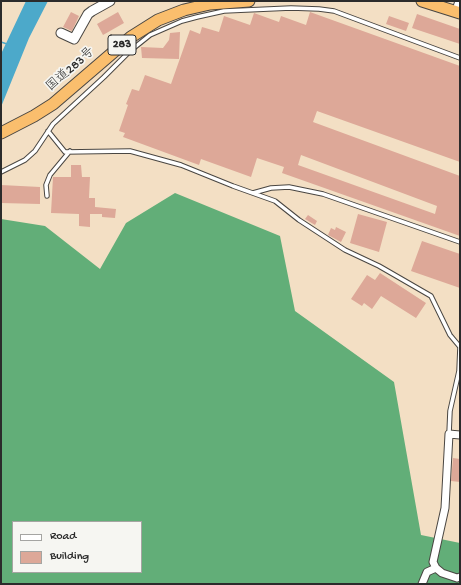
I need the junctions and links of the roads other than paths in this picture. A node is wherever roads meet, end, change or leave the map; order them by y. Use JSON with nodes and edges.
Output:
{"nodes":[{"id":1,"x":110,"y":1,"type":"edge"},
{"id":2,"x":194,"y":1,"type":"edge"},
{"id":3,"x":249,"y":1,"type":"edge"},
{"id":4,"x":422,"y":1,"type":"edge"},
{"id":5,"x":437,"y":1,"type":"edge"},
{"id":6,"x":459,"y":7,"type":"edge"},
{"id":7,"x":61,"y":33,"type":"dead end"},
{"id":8,"x":460,"y":58,"type":"edge"},
{"id":9,"x":13,"y":124,"type":"junction"},
{"id":10,"x":1,"y":126,"type":"edge"},
{"id":11,"x":48,"y":131,"type":"junction"},
{"id":12,"x":1,"y":133,"type":"edge"},
{"id":13,"x":70,"y":151,"type":"junction"},
{"id":14,"x":1,"y":172,"type":"edge"},
{"id":15,"x":252,"y":193,"type":"junction"},
{"id":16,"x":47,"y":196,"type":"dead end"},
{"id":17,"x":460,"y":242,"type":"edge"},
{"id":18,"x":449,"y":434,"type":"junction"},
{"id":19,"x":460,"y":435,"type":"edge"},
{"id":20,"x":436,"y":568,"type":"junction"},
{"id":21,"x":460,"y":577,"type":"edge"},
{"id":22,"x":422,"y":584,"type":"edge"}],
"edges":[{"from":1,"to":7,"type":"street"},
{"from":2,"to":9,"type":"highway","name":"国道283号","number":"283"},
{"from":3,"to":9,"type":"highway","name":"国道283号","number":"283"},
{"from":4,"to":6,"type":"highway"},
{"from":5,"to":6,"type":"highway"},
{"from":8,"to":11,"type":"lane"},
{"from":9,"to":10,"type":"highway","name":"国道283号","number":"283"},
{"from":9,"to":12,"type":"highway","name":"国道283号","number":"283"},
{"from":11,"to":13,"type":"lane"},
{"from":11,"to":14,"type":"lane"},
{"from":13,"to":15,"type":"lane"},
{"from":13,"to":16,"type":"lane"},
{"from":15,"to":17,"type":"lane"},
{"from":15,"to":18,"type":"lane"},
{"from":18,"to":19,"type":"street"},
{"from":18,"to":20,"type":"street"},
{"from":20,"to":21,"type":"street"},
{"from":20,"to":22,"type":"street"}]}
